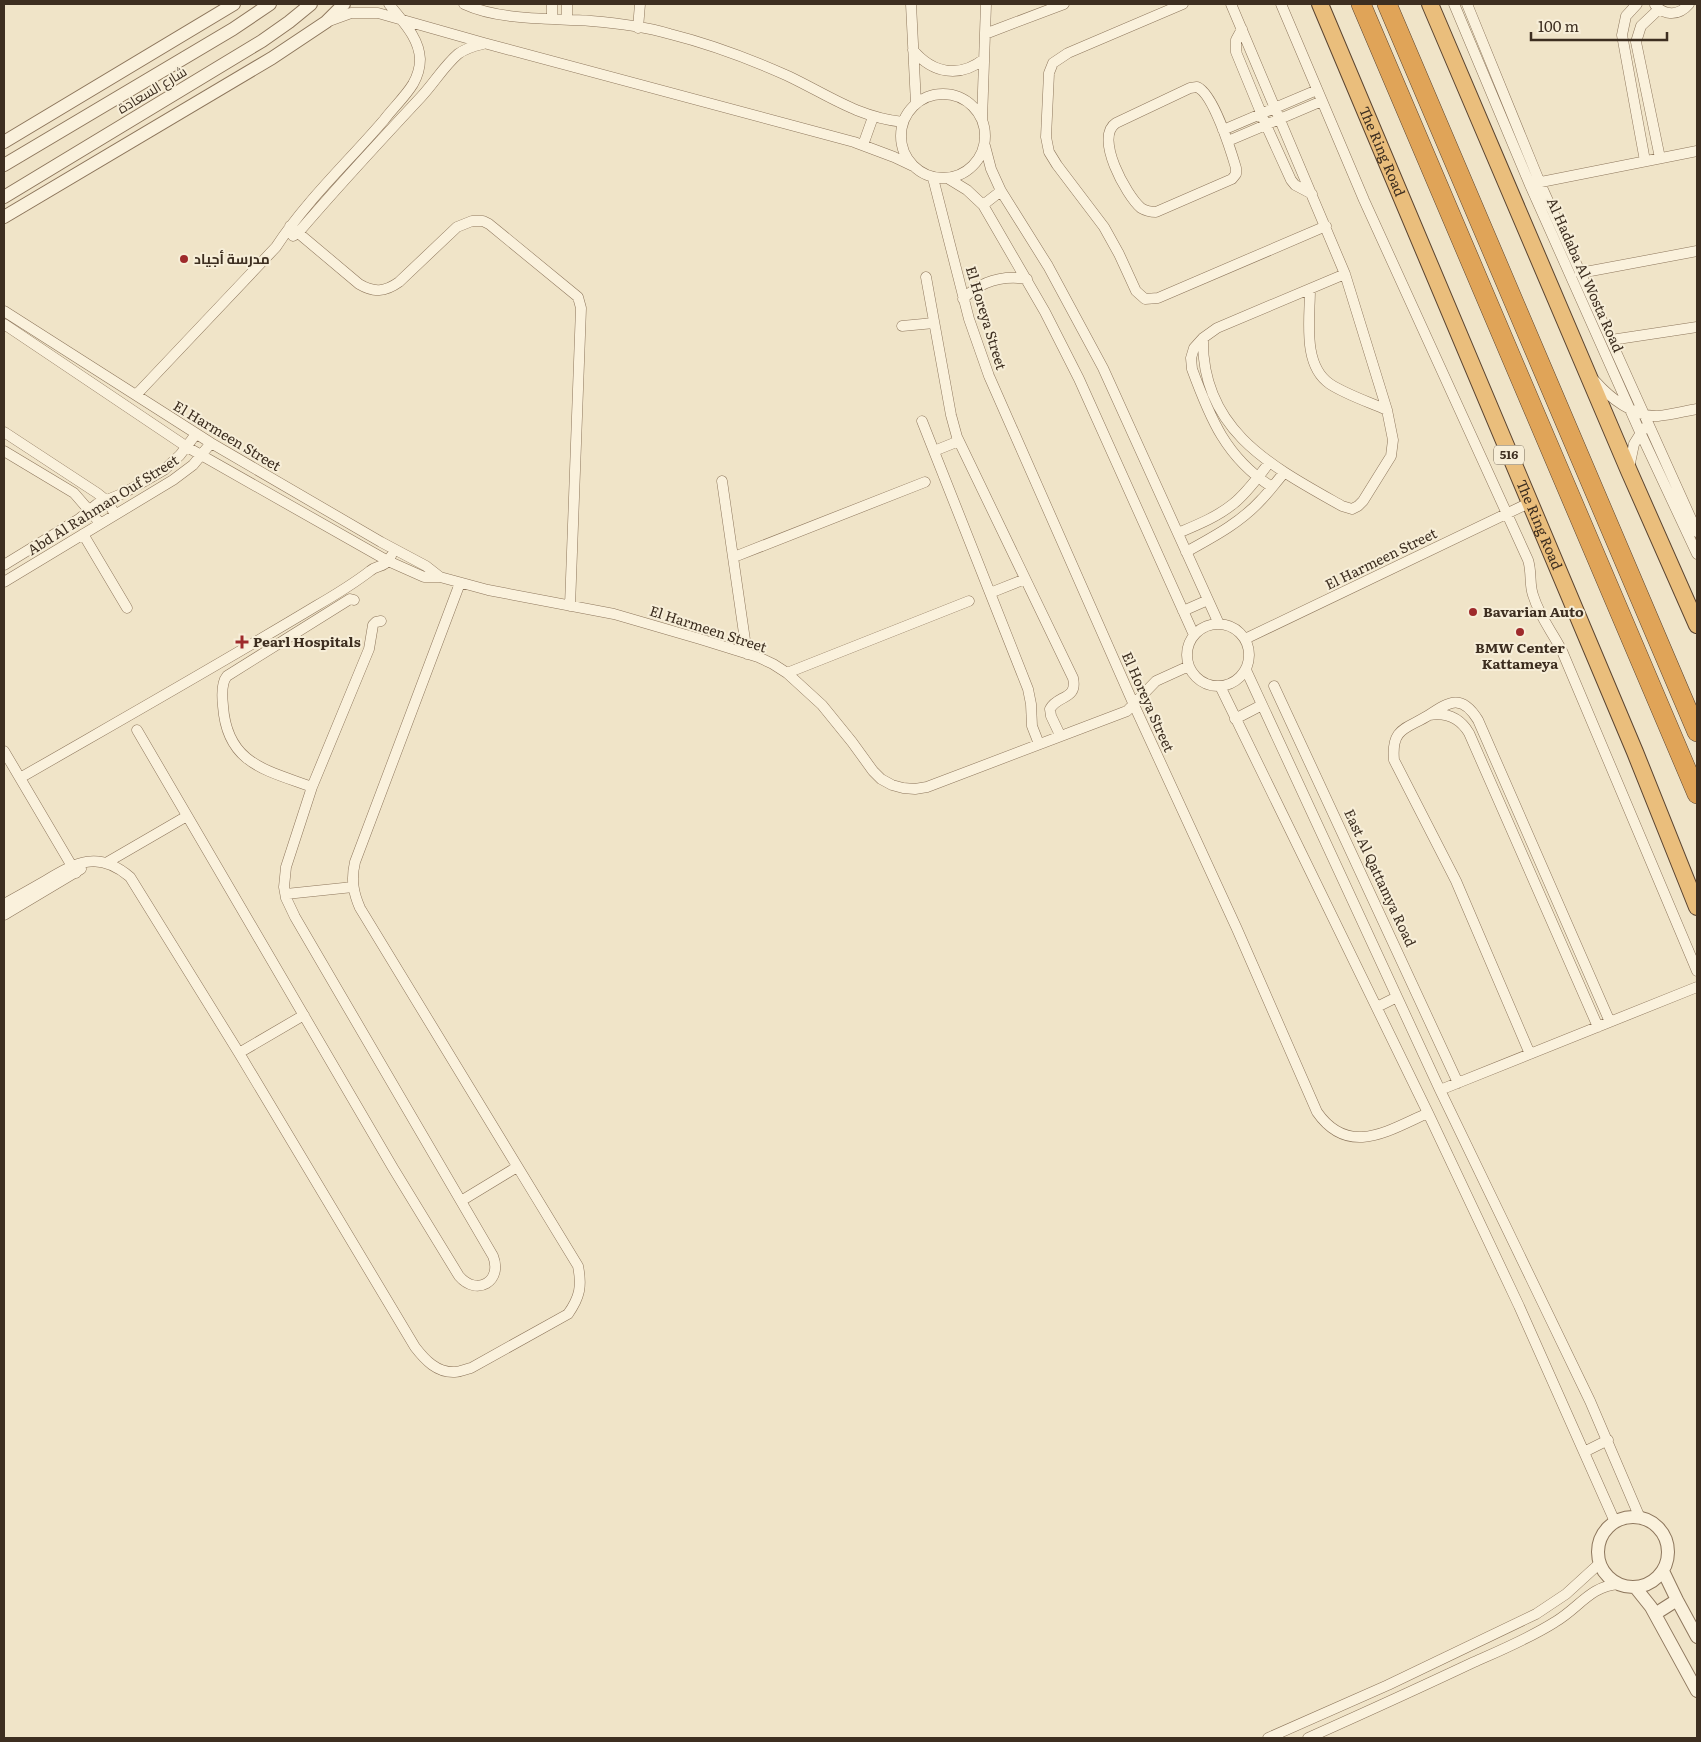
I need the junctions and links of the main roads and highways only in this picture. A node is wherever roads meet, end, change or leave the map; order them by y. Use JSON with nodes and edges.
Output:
{"nodes":[{"id":1,"x":1320,"y":4,"type":"edge"},
{"id":2,"x":1361,"y":4,"type":"edge"},
{"id":3,"x":1387,"y":4,"type":"edge"},
{"id":4,"x":1430,"y":4,"type":"edge"},
{"id":5,"x":1697,"y":625,"type":"edge"},
{"id":6,"x":1697,"y":732,"type":"edge"},
{"id":7,"x":1697,"y":794,"type":"edge"},
{"id":8,"x":1697,"y":908,"type":"edge"}],
"edges":[{"from":1,"to":8,"type":"highway","name":"The Ring Road","number":"516"},
{"from":2,"to":7,"type":"highway"},
{"from":3,"to":6,"type":"highway"},
{"from":4,"to":5,"type":"highway"}]}
